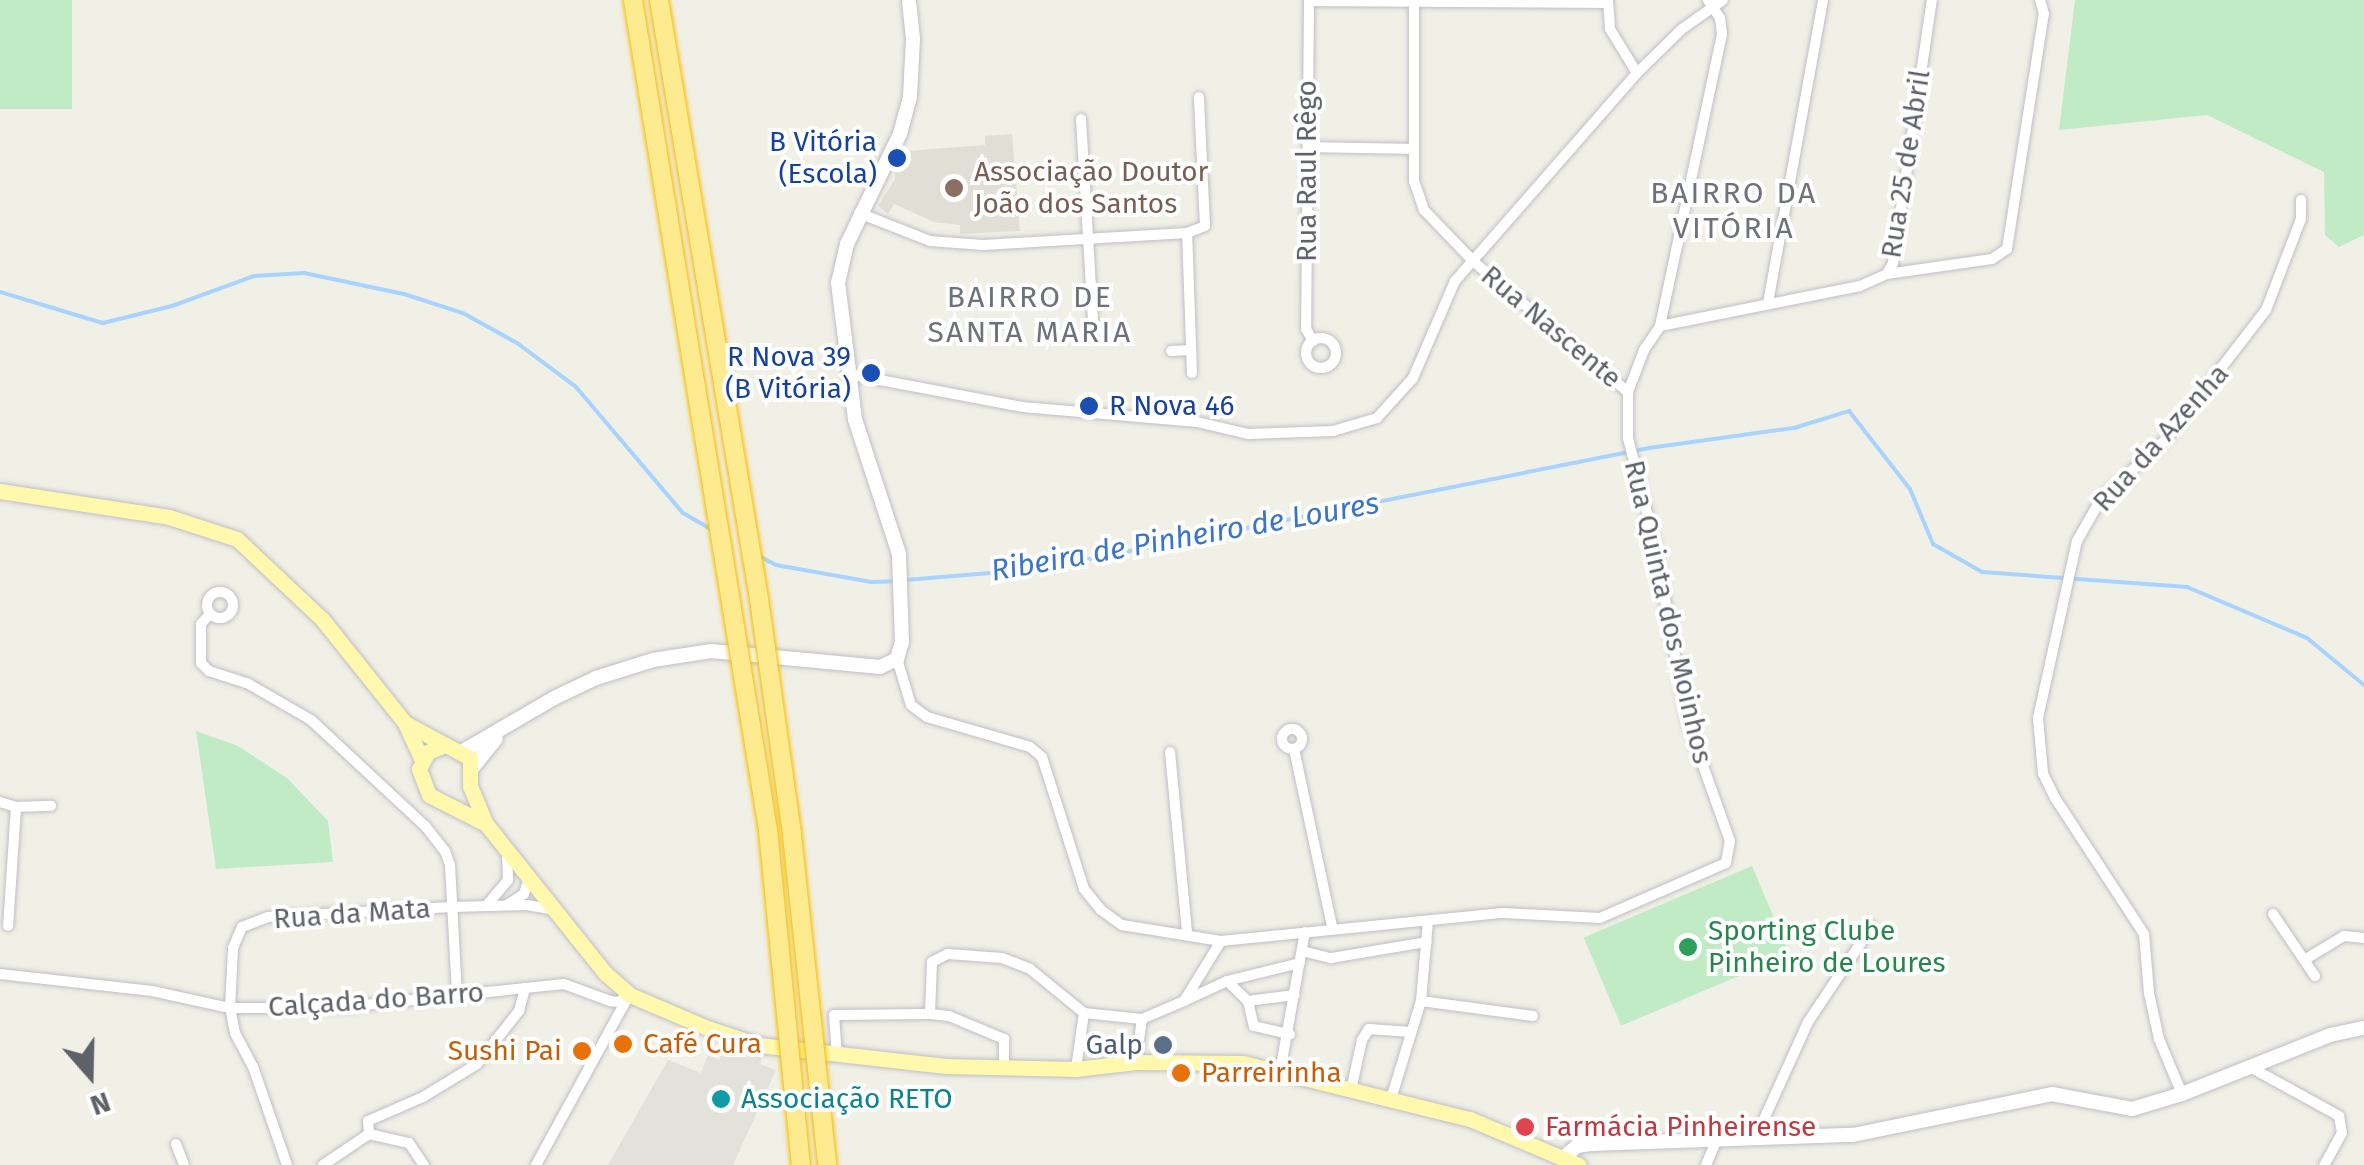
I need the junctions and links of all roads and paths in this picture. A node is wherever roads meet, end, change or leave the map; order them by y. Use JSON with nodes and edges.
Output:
{"nodes":[{"id":1,"x":633,"y":0,"type":"edge"},
{"id":2,"x":659,"y":0,"type":"edge"},
{"id":3,"x":909,"y":0,"type":"edge"},
{"id":4,"x":1522,"y":0,"type":"edge"},
{"id":5,"x":1724,"y":0,"type":"edge"},
{"id":6,"x":1823,"y":0,"type":"edge"},
{"id":7,"x":1932,"y":0,"type":"edge"},
{"id":8,"x":2040,"y":0,"type":"edge"},
{"id":9,"x":1309,"y":1,"type":"edge"},
{"id":10,"x":1414,"y":1,"type":"edge"},
{"id":11,"x":1608,"y":2,"type":"edge"},
{"id":12,"x":1710,"y":3,"type":"edge"},
{"id":13,"x":1637,"y":72,"type":"junction"},
{"id":14,"x":1199,"y":97,"type":"dead end"},
{"id":15,"x":1081,"y":119,"type":"dead end"},
{"id":16,"x":1308,"y":147,"type":"junction"},
{"id":17,"x":1413,"y":150,"type":"junction"},
{"id":18,"x":2302,"y":200,"type":"dead end"},
{"id":19,"x":859,"y":212,"type":"junction"},
{"id":20,"x":1186,"y":233,"type":"junction"},
{"id":21,"x":1089,"y":238,"type":"junction"},
{"id":22,"x":1474,"y":262,"type":"junction"},
{"id":23,"x":1886,"y":274,"type":"junction"},
{"id":24,"x":1768,"y":303,"type":"junction"},
{"id":25,"x":1093,"y":323,"type":"dead end"},
{"id":26,"x":1660,"y":326,"type":"junction"},
{"id":27,"x":1313,"y":341,"type":"dead end"},
{"id":28,"x":1191,"y":350,"type":"junction"},
{"id":29,"x":1171,"y":351,"type":"dead end"},
{"id":30,"x":1192,"y":373,"type":"dead end"},
{"id":31,"x":848,"y":374,"type":"junction"},
{"id":32,"x":1628,"y":392,"type":"junction"},
{"id":33,"x":0,"y":491,"type":"edge"},
{"id":34,"x":210,"y":614,"type":"dead end"},
{"id":35,"x":897,"y":659,"type":"junction"},
{"id":36,"x":405,"y":723,"type":"junction"},
{"id":37,"x":499,"y":734,"type":"junction"},
{"id":38,"x":445,"y":746,"type":"junction"},
{"id":39,"x":1294,"y":749,"type":"dead end"},
{"id":40,"x":463,"y":751,"type":"junction"},
{"id":41,"x":1170,"y":752,"type":"dead end"},
{"id":42,"x":422,"y":760,"type":"junction"},
{"id":43,"x":473,"y":767,"type":"junction"},
{"id":44,"x":470,"y":786,"type":"junction"},
{"id":45,"x":447,"y":801,"type":"junction"},
{"id":46,"x":0,"y":802,"type":"edge"},
{"id":47,"x":51,"y":806,"type":"dead end"},
{"id":48,"x":16,"y":807,"type":"junction"},
{"id":49,"x":486,"y":824,"type":"junction"},
{"id":50,"x":507,"y":849,"type":"junction"},
{"id":51,"x":530,"y":877,"type":"junction"},
{"id":52,"x":486,"y":906,"type":"junction"},
{"id":53,"x":506,"y":906,"type":"junction"},
{"id":54,"x":452,"y":907,"type":"junction"},
{"id":55,"x":556,"y":910,"type":"junction"},
{"id":56,"x":2274,"y":914,"type":"dead end"},
{"id":57,"x":1428,"y":921,"type":"junction"},
{"id":58,"x":8,"y":926,"type":"dead end"},
{"id":59,"x":1332,"y":926,"type":"junction"},
{"id":60,"x":1872,"y":926,"type":"dead end"},
{"id":61,"x":1186,"y":932,"type":"junction"},
{"id":62,"x":1305,"y":932,"type":"junction"},
{"id":63,"x":2364,"y":938,"type":"edge"},
{"id":64,"x":1221,"y":941,"type":"junction"},
{"id":65,"x":1427,"y":942,"type":"junction"},
{"id":66,"x":1301,"y":957,"type":"junction"},
{"id":67,"x":2304,"y":960,"type":"junction"},
{"id":68,"x":0,"y":974,"type":"edge"},
{"id":69,"x":2315,"y":976,"type":"dead end"},
{"id":70,"x":1230,"y":980,"type":"junction"},
{"id":71,"x":525,"y":988,"type":"junction"},
{"id":72,"x":457,"y":995,"type":"junction"},
{"id":73,"x":630,"y":995,"type":"junction"},
{"id":74,"x":1295,"y":996,"type":"junction"},
{"id":75,"x":1421,"y":1000,"type":"junction"},
{"id":76,"x":1184,"y":1001,"type":"junction"},
{"id":77,"x":1248,"y":1002,"type":"junction"},
{"id":78,"x":230,"y":1008,"type":"junction"},
{"id":79,"x":1084,"y":1013,"type":"junction"},
{"id":80,"x":930,"y":1014,"type":"junction"},
{"id":81,"x":1533,"y":1016,"type":"dead end"},
{"id":82,"x":1142,"y":1019,"type":"junction"},
{"id":83,"x":2364,"y":1028,"type":"edge"},
{"id":84,"x":1412,"y":1032,"type":"junction"},
{"id":85,"x":1290,"y":1034,"type":"junction"},
{"id":86,"x":837,"y":1056,"type":"junction"},
{"id":87,"x":1136,"y":1062,"type":"junction"},
{"id":88,"x":1004,"y":1067,"type":"junction"},
{"id":89,"x":2250,"y":1067,"type":"junction"},
{"id":90,"x":1076,"y":1069,"type":"junction"},
{"id":91,"x":1280,"y":1072,"type":"junction"},
{"id":92,"x":1351,"y":1090,"type":"junction"},
{"id":93,"x":2182,"y":1094,"type":"junction"},
{"id":94,"x":1391,"y":1099,"type":"junction"},
{"id":95,"x":369,"y":1134,"type":"junction"},
{"id":96,"x":1755,"y":1139,"type":"junction"},
{"id":97,"x":1716,"y":1142,"type":"junction"},
{"id":98,"x":176,"y":1144,"type":"dead end"},
{"id":99,"x":1559,"y":1159,"type":"edge"},
{"id":100,"x":184,"y":1165,"type":"edge"},
{"id":101,"x":288,"y":1165,"type":"edge"},
{"id":102,"x":323,"y":1165,"type":"edge"},
{"id":103,"x":424,"y":1165,"type":"edge"},
{"id":104,"x":536,"y":1165,"type":"edge"},
{"id":105,"x":801,"y":1165,"type":"edge"},
{"id":106,"x":827,"y":1165,"type":"edge"},
{"id":107,"x":1706,"y":1165,"type":"edge"},
{"id":108,"x":2324,"y":1165,"type":"edge"}],
"edges":[{"from":1,"to":105,"type":"highway","bridge":true},
{"from":2,"to":106,"type":"highway","bridge":true},
{"from":3,"to":19,"type":"street"},
{"from":4,"to":10,"type":"street"},
{"from":4,"to":11,"type":"street"},
{"from":5,"to":12,"type":"street"},
{"from":6,"to":24,"type":"street"},
{"from":7,"to":23,"type":"street","name":"Rua 25 de Abril"},
{"from":8,"to":23,"type":"street"},
{"from":9,"to":10,"type":"street"},
{"from":9,"to":16,"type":"street","name":"Rua Raul Rêgo"},
{"from":10,"to":17,"type":"street","name":"Rua Nascente"},
{"from":11,"to":13,"type":"street"},
{"from":12,"to":13,"type":"street"},
{"from":12,"to":26,"type":"street"},
{"from":13,"to":22,"type":"street"},
{"from":14,"to":20,"type":"street"},
{"from":15,"to":21,"type":"street"},
{"from":16,"to":17,"type":"street"},
{"from":16,"to":27,"type":"street","name":"Rua Raul Rêgo"},
{"from":17,"to":22,"type":"street","name":"Rua Nascente"},
{"from":18,"to":93,"type":"street","name":"Rua da Azenha"},
{"from":19,"to":21,"type":"street"},
{"from":19,"to":31,"type":"street"},
{"from":20,"to":21,"type":"street"},
{"from":20,"to":28,"type":"street"},
{"from":21,"to":25,"type":"street"},
{"from":22,"to":31,"type":"street"},
{"from":22,"to":32,"type":"street","name":"Rua Nascente"},
{"from":23,"to":24,"type":"street","name":"Rua 25 de Abril"},
{"from":24,"to":26,"type":"street","name":"Rua 25 de Abril"},
{"from":26,"to":32,"type":"street"},
{"from":28,"to":29,"type":"street"},
{"from":28,"to":30,"type":"street"},
{"from":31,"to":35,"type":"street"},
{"from":32,"to":57,"type":"street","name":"Rua Quinta dos Moinhos"},
{"from":33,"to":36,"type":"main road"},
{"from":34,"to":54,"type":"street"},
{"from":35,"to":37,"type":"street"},
{"from":35,"to":61,"type":"street"},
{"from":36,"to":38,"type":"main road"},
{"from":36,"to":42,"type":"main road"},
{"from":37,"to":40,"type":"street"},
{"from":37,"to":43,"type":"street"},
{"from":38,"to":40,"type":"main road"},
{"from":38,"to":42,"type":"main road"},
{"from":39,"to":59,"type":"street"},
{"from":40,"to":43,"type":"main road"},
{"from":41,"to":61,"type":"street"},
{"from":42,"to":45,"type":"main road"},
{"from":43,"to":44,"type":"main road"},
{"from":44,"to":45,"type":"main road"},
{"from":44,"to":49,"type":"main road"},
{"from":45,"to":49,"type":"main road"},
{"from":46,"to":48,"type":"street"},
{"from":47,"to":48,"type":"street"},
{"from":48,"to":58,"type":"street"},
{"from":49,"to":50,"type":"main road"},
{"from":50,"to":51,"type":"main road"},
{"from":50,"to":52,"type":"street"},
{"from":51,"to":53,"type":"street"},
{"from":51,"to":55,"type":"main road"},
{"from":52,"to":53,"type":"street","name":"Rua da Mata"},
{"from":52,"to":54,"type":"street","name":"Rua da Mata"},
{"from":53,"to":55,"type":"street","name":"Rua da Mata"},
{"from":54,"to":72,"type":"street"},
{"from":54,"to":78,"type":"street","name":"Rua da Mata"},
{"from":55,"to":73,"type":"main road"},
{"from":56,"to":67,"type":"street"},
{"from":57,"to":59,"type":"street","name":"Rua Quinta dos Moinhos"},
{"from":57,"to":65,"type":"street"},
{"from":59,"to":62,"type":"street","name":"Rua Quinta dos Moinhos"},
{"from":60,"to":96,"type":"street"},
{"from":61,"to":64,"type":"street"},
{"from":62,"to":64,"type":"street","name":"Rua Quinta dos Moinhos"},
{"from":62,"to":66,"type":"street"},
{"from":63,"to":67,"type":"street"},
{"from":64,"to":76,"type":"street"},
{"from":65,"to":66,"type":"street"},
{"from":65,"to":75,"type":"street"},
{"from":66,"to":70,"type":"street"},
{"from":66,"to":74,"type":"street"},
{"from":67,"to":69,"type":"street"},
{"from":68,"to":78,"type":"street","name":"Calçada do Barro"},
{"from":70,"to":76,"type":"street"},
{"from":70,"to":77,"type":"street"},
{"from":71,"to":72,"type":"street","name":"Calçada do Barro"},
{"from":71,"to":73,"type":"street","name":"Calçada do Barro"},
{"from":71,"to":95,"type":"street"},
{"from":72,"to":78,"type":"street","name":"Calçada do Barro"},
{"from":73,"to":86,"type":"main road"},
{"from":73,"to":104,"type":"street"},
{"from":74,"to":77,"type":"street"},
{"from":74,"to":85,"type":"street"},
{"from":75,"to":81,"type":"street"},
{"from":75,"to":84,"type":"street"},
{"from":76,"to":82,"type":"street"},
{"from":77,"to":85,"type":"street"},
{"from":78,"to":101,"type":"street"},
{"from":79,"to":80,"type":"street"},
{"from":79,"to":82,"type":"street"},
{"from":79,"to":90,"type":"street"},
{"from":80,"to":86,"type":"street"},
{"from":80,"to":88,"type":"street"},
{"from":82,"to":87,"type":"street"},
{"from":83,"to":89,"type":"street"},
{"from":84,"to":92,"type":"street"},
{"from":84,"to":94,"type":"street"},
{"from":85,"to":91,"type":"street"},
{"from":86,"to":88,"type":"main road"},
{"from":87,"to":90,"type":"main road"},
{"from":87,"to":91,"type":"main road"},
{"from":88,"to":90,"type":"main road"},
{"from":89,"to":93,"type":"street"},
{"from":89,"to":108,"type":"street"},
{"from":91,"to":92,"type":"main road"},
{"from":92,"to":94,"type":"main road"},
{"from":93,"to":96,"type":"street"},
{"from":94,"to":99,"type":"main road"},
{"from":95,"to":102,"type":"street"},
{"from":95,"to":103,"type":"street"},
{"from":96,"to":97,"type":"street"},
{"from":97,"to":99,"type":"street"},
{"from":97,"to":107,"type":"street"},
{"from":98,"to":100,"type":"street"}]}
